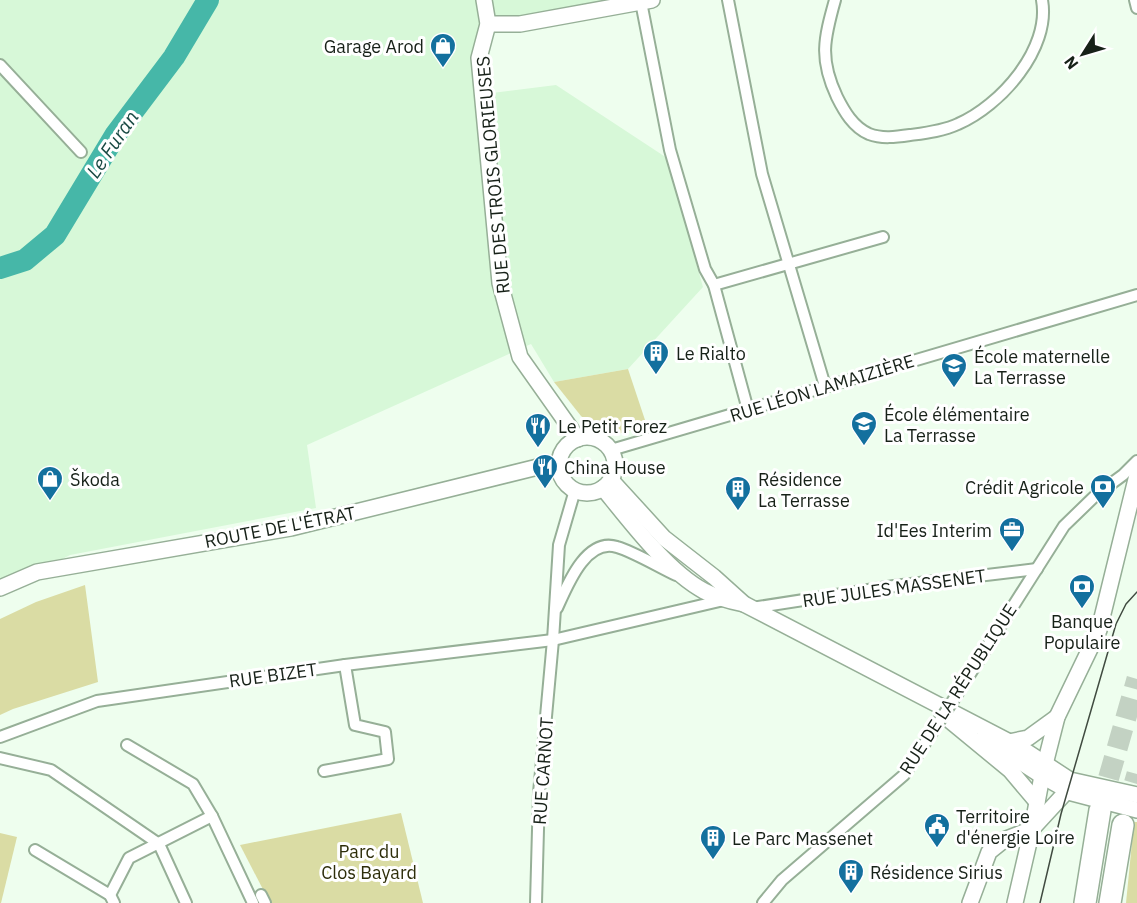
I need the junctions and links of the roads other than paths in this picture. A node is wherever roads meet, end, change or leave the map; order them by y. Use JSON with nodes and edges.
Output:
{"nodes":[{"id":1,"x":484,"y":0,"type":"edge"},
{"id":2,"x":728,"y":0,"type":"edge"},
{"id":3,"x":835,"y":0,"type":"edge"},
{"id":4,"x":1042,"y":0,"type":"edge"},
{"id":5,"x":1136,"y":0,"type":"edge"},
{"id":6,"x":646,"y":1,"type":"edge"},
{"id":7,"x":1137,"y":8,"type":"edge"},
{"id":8,"x":488,"y":24,"type":"junction"},
{"id":9,"x":0,"y":65,"type":"edge"},
{"id":10,"x":81,"y":152,"type":"dead end"},
{"id":11,"x":883,"y":237,"type":"dead end"},
{"id":12,"x":789,"y":264,"type":"junction"},
{"id":13,"x":714,"y":285,"type":"junction"},
{"id":14,"x":1137,"y":295,"type":"edge"},
{"id":15,"x":825,"y":386,"type":"junction"},
{"id":16,"x":748,"y":410,"type":"junction"},
{"id":17,"x":578,"y":438,"type":"junction"},
{"id":18,"x":611,"y":450,"type":"junction"},
{"id":19,"x":1137,"y":461,"type":"edge"},
{"id":20,"x":560,"y":466,"type":"junction"},
{"id":21,"x":1137,"y":476,"type":"edge"},
{"id":22,"x":607,"y":484,"type":"junction"},
{"id":23,"x":575,"y":490,"type":"junction"},
{"id":24,"x":1036,"y":569,"type":"junction"},
{"id":25,"x":686,"y":580,"type":"junction"},
{"id":26,"x":0,"y":588,"type":"edge"},
{"id":27,"x":724,"y":600,"type":"junction"},
{"id":28,"x":748,"y":606,"type":"junction"},
{"id":29,"x":554,"y":613,"type":"junction"},
{"id":30,"x":553,"y":640,"type":"junction"},
{"id":31,"x":345,"y":665,"type":"junction"},
{"id":32,"x":912,"y":691,"type":"junction"},
{"id":33,"x":926,"y":700,"type":"junction"},
{"id":34,"x":1058,"y":717,"type":"junction"},
{"id":35,"x":0,"y":737,"type":"edge"},
{"id":36,"x":1009,"y":742,"type":"junction"},
{"id":37,"x":127,"y":745,"type":"dead end"},
{"id":38,"x":0,"y":758,"type":"edge"},
{"id":39,"x":1043,"y":770,"type":"junction"},
{"id":40,"x":324,"y":771,"type":"dead end"},
{"id":41,"x":1067,"y":790,"type":"junction"},
{"id":42,"x":1137,"y":795,"type":"edge"},
{"id":43,"x":1037,"y":802,"type":"junction"},
{"id":44,"x":1100,"y":810,"type":"tunnel mouth"},
{"id":45,"x":212,"y":816,"type":"junction"},
{"id":46,"x":1130,"y":818,"type":"edge"},
{"id":47,"x":1032,"y":830,"type":"junction"},
{"id":48,"x":159,"y":843,"type":"junction"},
{"id":49,"x":35,"y":850,"type":"dead end"},
{"id":50,"x":112,"y":899,"type":"edge"},
{"id":51,"x":186,"y":903,"type":"edge"},
{"id":52,"x":253,"y":903,"type":"edge"},
{"id":53,"x":536,"y":903,"type":"edge"},
{"id":54,"x":763,"y":903,"type":"edge"},
{"id":55,"x":970,"y":903,"type":"edge"},
{"id":56,"x":1015,"y":903,"type":"edge"},
{"id":57,"x":1085,"y":903,"type":"edge"},
{"id":58,"x":1110,"y":903,"type":"edge"}],
"edges":[{"from":1,"to":8,"type":"main road","name":"RUE DES TROIS GLORIEUSES"},
{"from":2,"to":12,"type":"street"},
{"from":3,"to":4,"type":"street"},
{"from":5,"to":7,"type":"street"},
{"from":6,"to":8,"type":"main road"},
{"from":6,"to":13,"type":"street"},
{"from":8,"to":17,"type":"main road","name":"RUE DES TROIS GLORIEUSES"},
{"from":9,"to":10,"type":"street"},
{"from":11,"to":12,"type":"street"},
{"from":12,"to":13,"type":"street"},
{"from":12,"to":15,"type":"street"},
{"from":13,"to":16,"type":"street"},
{"from":14,"to":15,"type":"street","name":"RUE LÉON LAMAIZIÈRE"},
{"from":15,"to":16,"type":"street","name":"RUE LÉON LAMAIZIÈRE"},
{"from":16,"to":18,"type":"street","name":"RUE LÉON LAMAIZIÈRE"},
{"from":17,"to":18,"type":"main road"},
{"from":17,"to":20,"type":"main road"},
{"from":18,"to":22,"type":"main road"},
{"from":19,"to":24,"type":"street","name":"RUE DE LA RÉPUBLIQUE"},
{"from":20,"to":23,"type":"main road"},
{"from":20,"to":26,"type":"main road","name":"ROUTE DE L'ÉTRAT"},
{"from":21,"to":34,"type":"main road"},
{"from":22,"to":23,"type":"main road"},
{"from":22,"to":25,"type":"main road"},
{"from":22,"to":28,"type":"main road"},
{"from":23,"to":29,"type":"street","name":"RUE CARNOT"},
{"from":24,"to":28,"type":"street","name":"RUE JULES MASSENET"},
{"from":24,"to":54,"type":"street","name":"RUE DE LA RÉPUBLIQUE","bridge":true},
{"from":25,"to":27,"type":"main road"},
{"from":25,"to":29,"type":"street"},
{"from":27,"to":28,"type":"main road"},
{"from":27,"to":30,"type":"street"},
{"from":28,"to":32,"type":"main road"},
{"from":29,"to":30,"type":"street","name":"RUE CARNOT"},
{"from":30,"to":31,"type":"street","name":"RUE BIZET"},
{"from":30,"to":53,"type":"street","name":"RUE CARNOT"},
{"from":31,"to":35,"type":"street","name":"RUE BIZET"},
{"from":31,"to":40,"type":"street"},
{"from":32,"to":33,"type":"main road"},
{"from":32,"to":36,"type":"main road"},
{"from":33,"to":39,"type":"main road"},
{"from":33,"to":43,"type":"main road"},
{"from":34,"to":36,"type":"main road"},
{"from":34,"to":39,"type":"main road"},
{"from":36,"to":39,"type":"main road"},
{"from":37,"to":45,"type":"street"},
{"from":38,"to":48,"type":"street"},
{"from":39,"to":41,"type":"main road"},
{"from":39,"to":42,"type":"main road"},
{"from":39,"to":43,"type":"main road"},
{"from":41,"to":46,"type":"main road"},
{"from":41,"to":47,"type":"main road"},
{"from":43,"to":47,"type":"main road"},
{"from":44,"to":57,"type":"highway"},
{"from":45,"to":48,"type":"street"},
{"from":45,"to":52,"type":"street"},
{"from":46,"to":58,"type":"highway"},
{"from":47,"to":55,"type":"main road"},
{"from":47,"to":56,"type":"main road"},
{"from":48,"to":50,"type":"street"},
{"from":48,"to":51,"type":"street"},
{"from":49,"to":50,"type":"street"}]}
